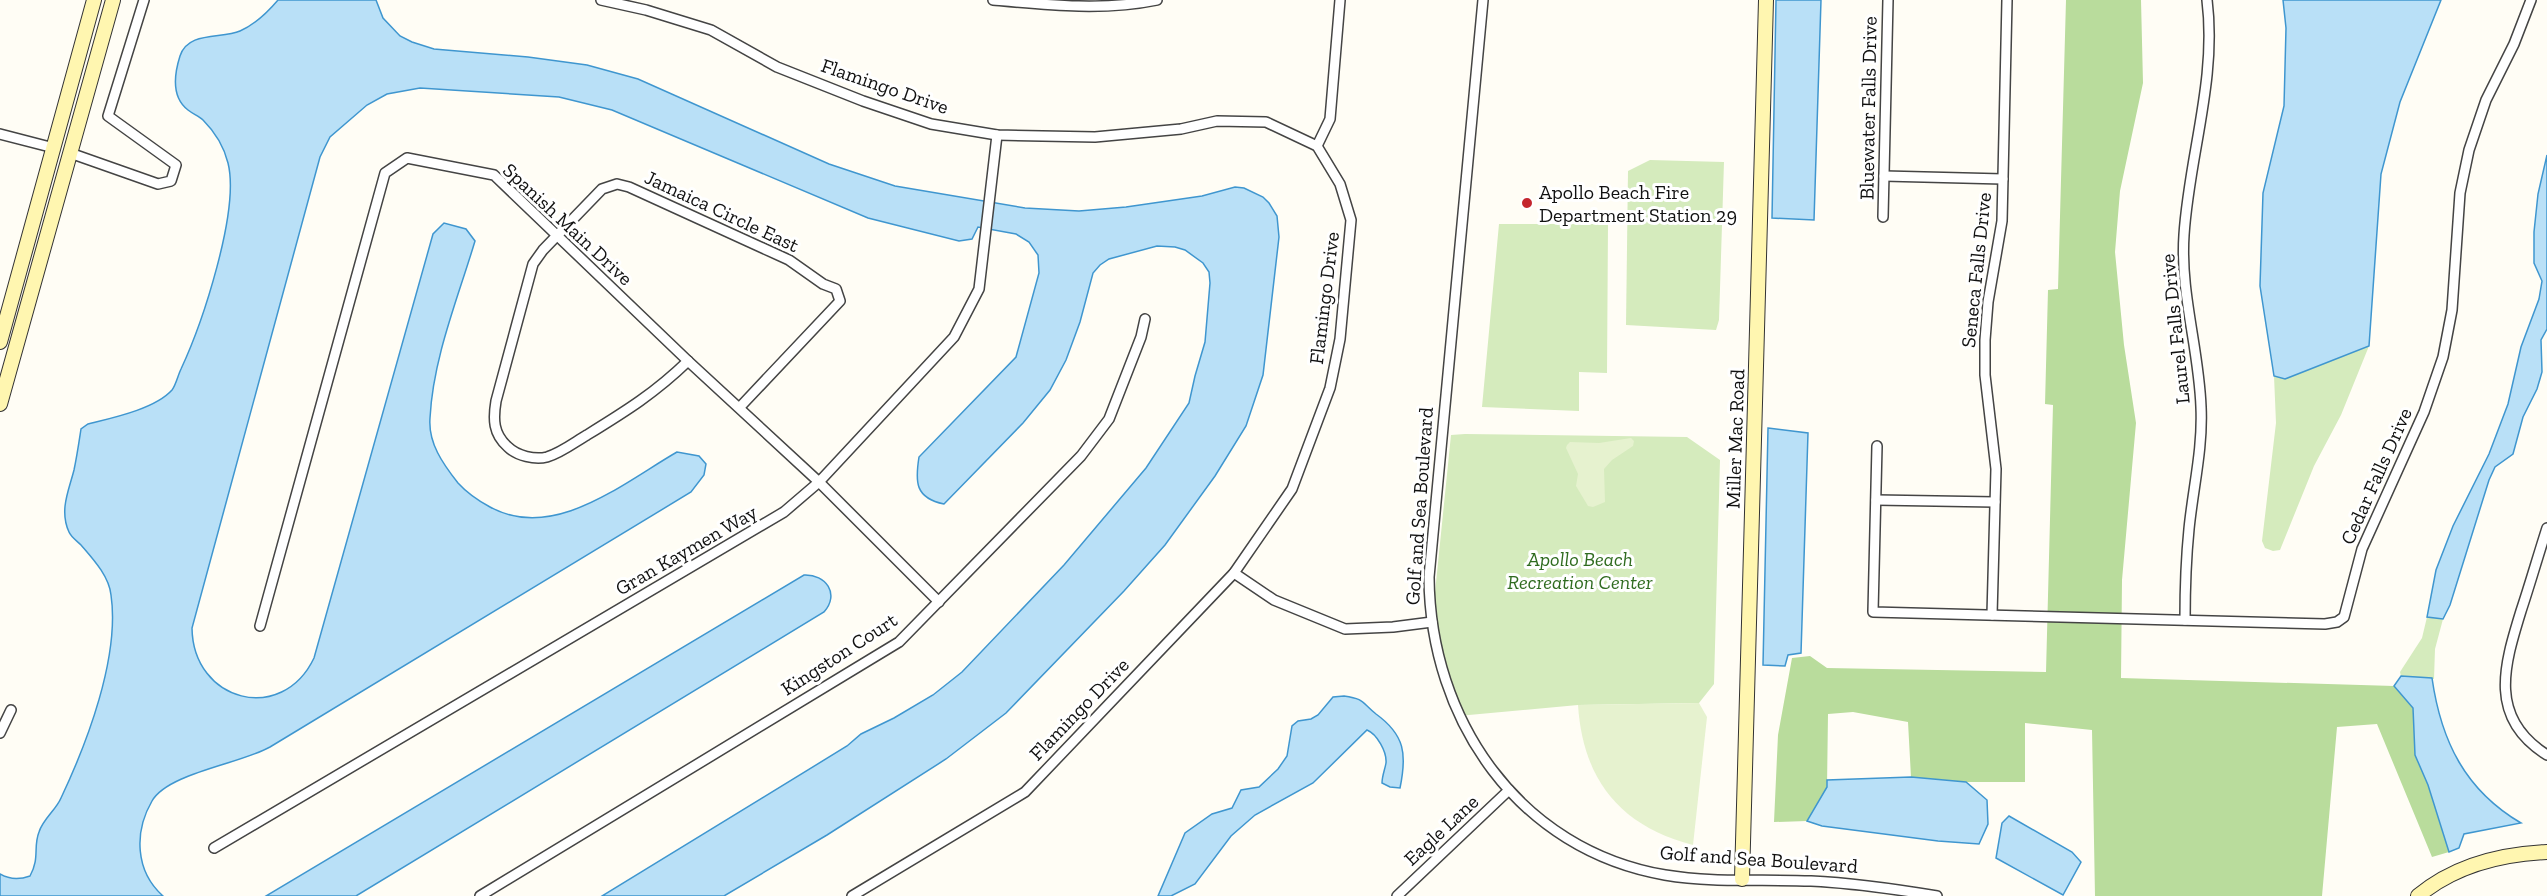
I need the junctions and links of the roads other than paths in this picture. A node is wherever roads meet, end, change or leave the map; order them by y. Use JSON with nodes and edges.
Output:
{"nodes":[{"id":1,"x":94,"y":0,"type":"edge"},
{"id":2,"x":113,"y":0,"type":"edge"},
{"id":3,"x":144,"y":0,"type":"edge"},
{"id":4,"x":601,"y":0,"type":"edge"},
{"id":5,"x":993,"y":0,"type":"edge"},
{"id":6,"x":1157,"y":0,"type":"edge"},
{"id":7,"x":1340,"y":0,"type":"edge"},
{"id":8,"x":1766,"y":0,"type":"edge"},
{"id":9,"x":1888,"y":0,"type":"edge"},
{"id":10,"x":2007,"y":0,"type":"edge"},
{"id":11,"x":2207,"y":0,"type":"edge"},
{"id":12,"x":2531,"y":0,"type":"edge"},
{"id":13,"x":1484,"y":2,"type":"edge"},
{"id":14,"x":0,"y":134,"type":"edge"},
{"id":15,"x":997,"y":135,"type":"junction"},
{"id":16,"x":1317,"y":146,"type":"junction"},
{"id":17,"x":54,"y":148,"type":"junction"},
{"id":18,"x":70,"y":153,"type":"junction"},
{"id":19,"x":1884,"y":176,"type":"junction"},
{"id":20,"x":2003,"y":179,"type":"junction"},
{"id":21,"x":1883,"y":217,"type":"dead end"},
{"id":22,"x":556,"y":236,"type":"junction"},
{"id":23,"x":3,"y":317,"type":"edge"},
{"id":24,"x":1145,"y":319,"type":"dead end"},
{"id":25,"x":22,"y":322,"type":"junction"},
{"id":26,"x":0,"y":342,"type":"edge"},
{"id":27,"x":688,"y":362,"type":"junction"},
{"id":28,"x":0,"y":404,"type":"edge"},
{"id":29,"x":740,"y":407,"type":"junction"},
{"id":30,"x":1877,"y":446,"type":"dead end"},
{"id":31,"x":819,"y":482,"type":"junction"},
{"id":32,"x":1876,"y":500,"type":"junction"},
{"id":33,"x":1995,"y":502,"type":"junction"},
{"id":34,"x":2547,"y":528,"type":"edge"},
{"id":35,"x":1234,"y":573,"type":"junction"},
{"id":36,"x":939,"y":602,"type":"junction"},
{"id":37,"x":1992,"y":615,"type":"junction"},
{"id":38,"x":2185,"y":620,"type":"junction"},
{"id":39,"x":1432,"y":622,"type":"junction"},
{"id":40,"x":260,"y":626,"type":"dead end"},
{"id":41,"x":11,"y":710,"type":"dead end"},
{"id":42,"x":0,"y":733,"type":"edge"},
{"id":43,"x":2547,"y":755,"type":"edge"},
{"id":44,"x":1509,"y":790,"type":"junction"},
{"id":45,"x":214,"y":848,"type":"dead end"},
{"id":46,"x":2547,"y":852,"type":"edge"},
{"id":47,"x":1742,"y":879,"type":"junction"},
{"id":48,"x":480,"y":896,"type":"edge"},
{"id":49,"x":852,"y":896,"type":"edge"},
{"id":50,"x":1397,"y":896,"type":"edge"},
{"id":51,"x":1937,"y":896,"type":"edge"},
{"id":52,"x":2418,"y":896,"type":"edge"}],
"edges":[{"from":1,"to":17,"type":"street"},
{"from":2,"to":18,"type":"street"},
{"from":3,"to":18,"type":"street"},
{"from":4,"to":15,"type":"street","name":"Flamingo Drive"},
{"from":5,"to":6,"type":"street"},
{"from":7,"to":16,"type":"street"},
{"from":8,"to":47,"type":"street","name":"Miller Mac Road"},
{"from":9,"to":19,"type":"street","name":"Bluewater Falls Drive"},
{"from":10,"to":20,"type":"street","name":"Seneca Falls Drive"},
{"from":11,"to":38,"type":"street","name":"Laurel Falls Drive"},
{"from":12,"to":38,"type":"street","name":"Cedar Falls Drive"},
{"from":13,"to":39,"type":"street","name":"Golf and Sea Boulevard"},
{"from":14,"to":17,"type":"street"},
{"from":15,"to":16,"type":"street","name":"Flamingo Drive"},
{"from":15,"to":31,"type":"street","name":"Gran Kaymen Way"},
{"from":16,"to":35,"type":"street","name":"Flamingo Drive"},
{"from":17,"to":18,"type":"street"},
{"from":17,"to":23,"type":"street"},
{"from":18,"to":25,"type":"street"},
{"from":19,"to":20,"type":"street"},
{"from":19,"to":21,"type":"street","name":"Bluewater Falls Drive"},
{"from":20,"to":33,"type":"street","name":"Seneca Falls Drive"},
{"from":22,"to":27,"type":"street","name":"Spanish Main Drive"},
{"from":22,"to":27,"type":"street"},
{"from":22,"to":29,"type":"street","name":"Jamaica Circle East"},
{"from":22,"to":40,"type":"street","name":"Spanish Main Drive"},
{"from":23,"to":25,"type":"street"},
{"from":23,"to":26,"type":"street"},
{"from":24,"to":36,"type":"street","name":"Kingston Court"},
{"from":25,"to":28,"type":"street"},
{"from":27,"to":29,"type":"street","name":"Spanish Main Drive"},
{"from":29,"to":31,"type":"street","name":"Spanish Main Drive"},
{"from":30,"to":32,"type":"street"},
{"from":31,"to":36,"type":"street","name":"Spanish Main Drive"},
{"from":31,"to":45,"type":"street","name":"Gran Kaymen Way"},
{"from":32,"to":33,"type":"street"},
{"from":32,"to":37,"type":"street","name":"Cedar Falls Drive"},
{"from":33,"to":37,"type":"street","name":"Seneca Falls Drive"},
{"from":34,"to":43,"type":"street"},
{"from":35,"to":39,"type":"street"},
{"from":35,"to":49,"type":"street","name":"Flamingo Drive"},
{"from":36,"to":48,"type":"street","name":"Kingston Court"},
{"from":37,"to":38,"type":"street","name":"Cedar Falls Drive"},
{"from":39,"to":44,"type":"street","name":"Golf and Sea Boulevard"},
{"from":41,"to":42,"type":"street"},
{"from":44,"to":47,"type":"street","name":"Golf and Sea Boulevard"},
{"from":44,"to":50,"type":"street","name":"Eagle Lane"},
{"from":46,"to":52,"type":"street"},
{"from":47,"to":51,"type":"street","name":"Golf and Sea Boulevard"}]}
